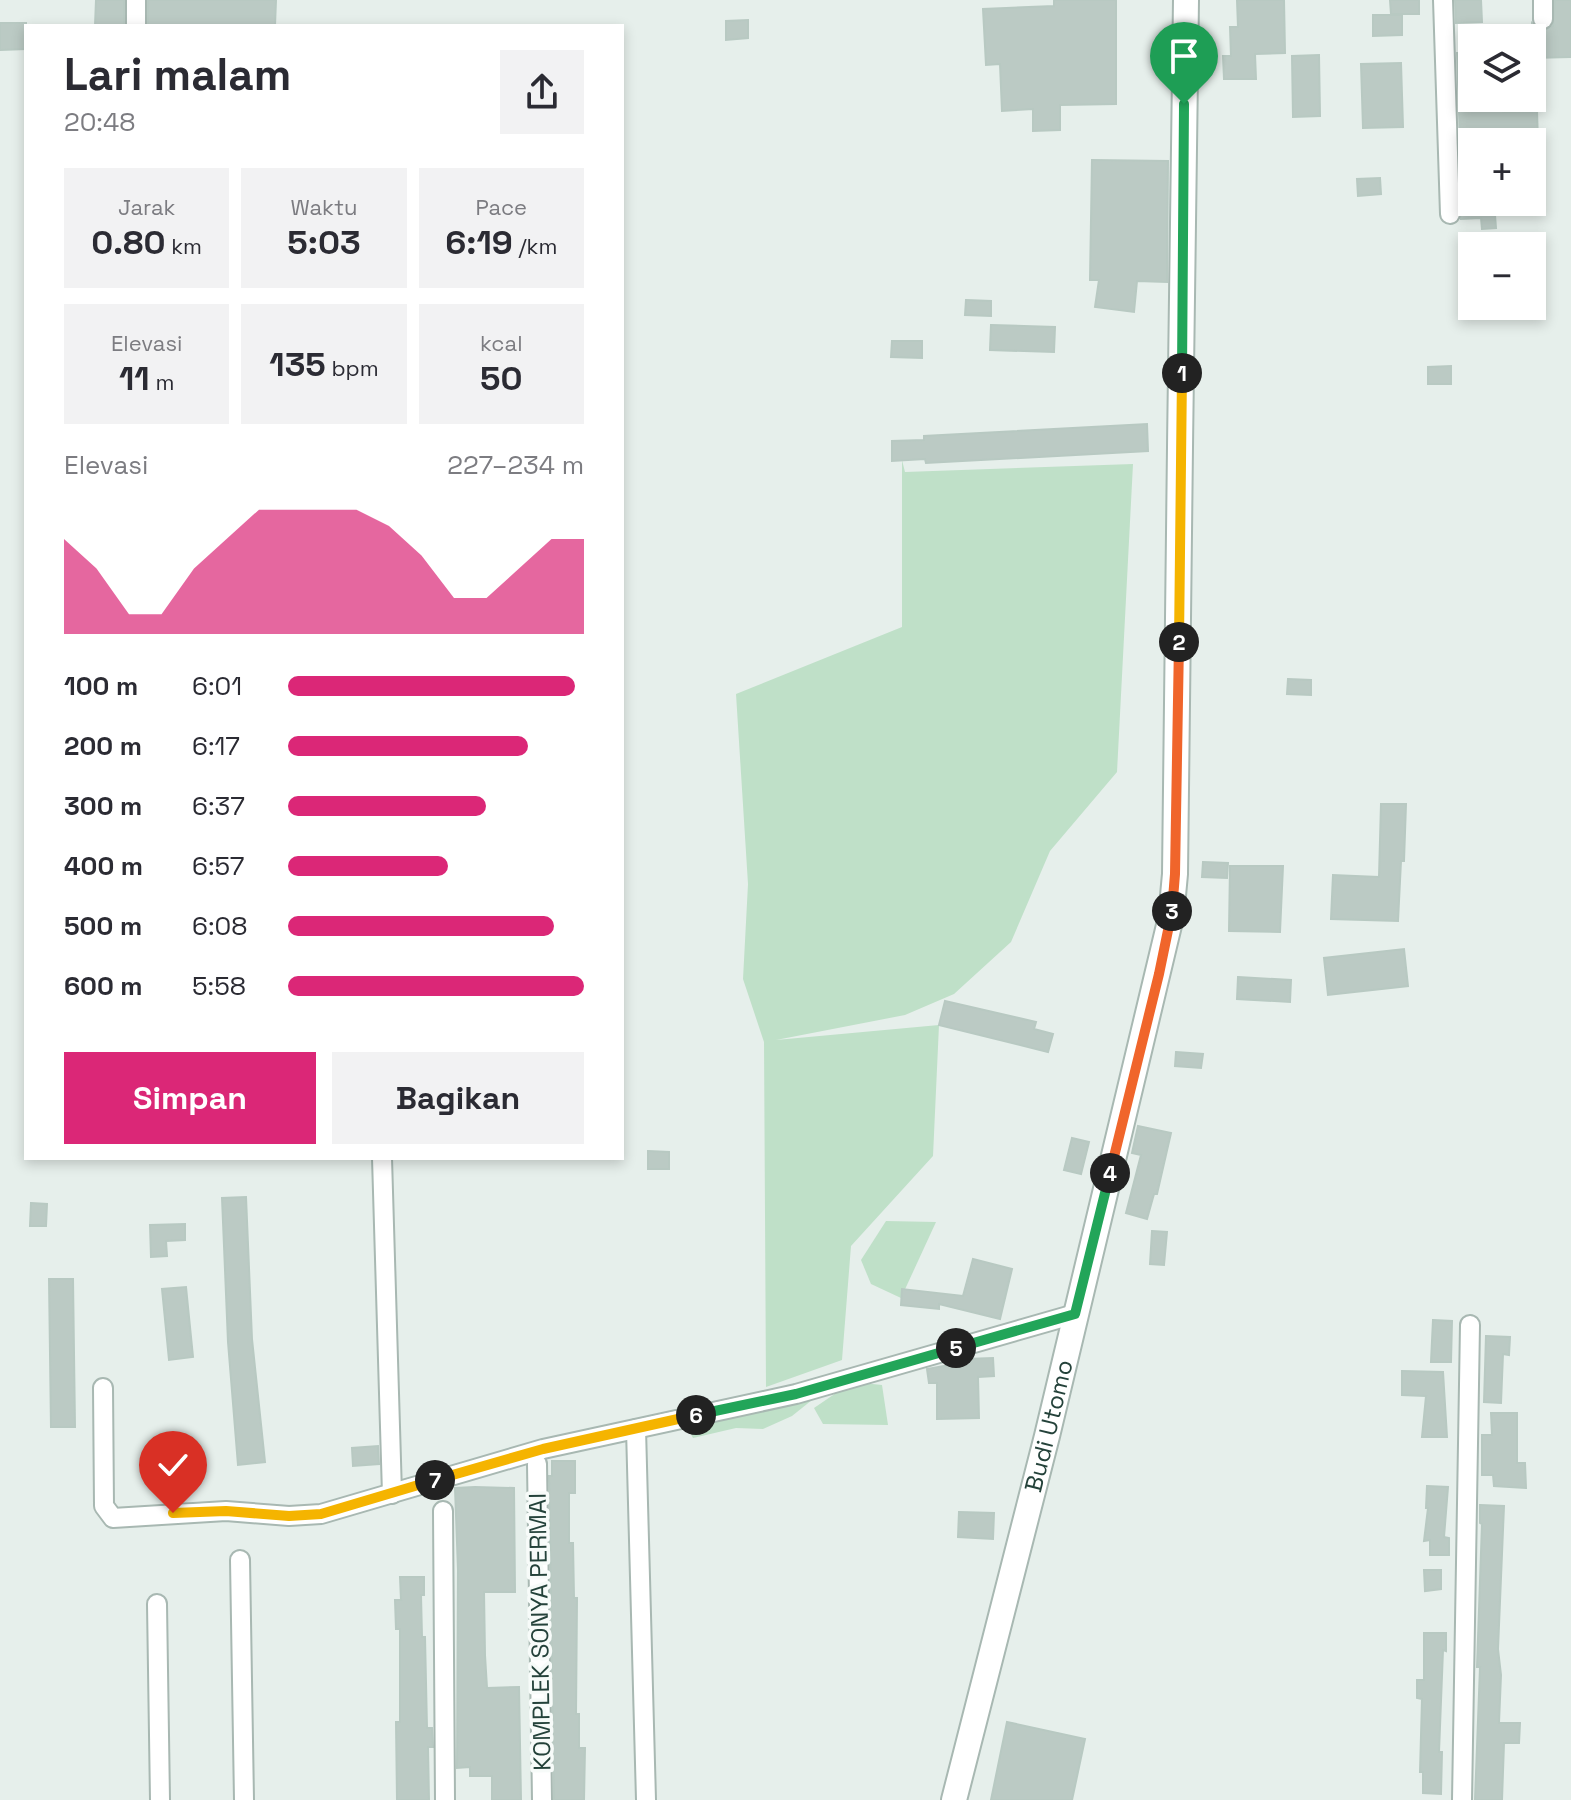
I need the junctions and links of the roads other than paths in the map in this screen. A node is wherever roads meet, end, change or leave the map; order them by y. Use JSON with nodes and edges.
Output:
{"nodes":[{"id":1,"x":136,"y":0,"type":"edge"},
{"id":2,"x":1186,"y":0,"type":"edge"},
{"id":3,"x":1443,"y":0,"type":"edge"},
{"id":4,"x":1543,"y":0,"type":"edge"},
{"id":5,"x":1543,"y":19,"type":"dead end"},
{"id":6,"x":136,"y":24,"type":"edge"},
{"id":7,"x":1450,"y":214,"type":"dead end"},
{"id":8,"x":382,"y":1160,"type":"edge"},
{"id":9,"x":1075,"y":1314,"type":"junction"},
{"id":10,"x":1470,"y":1325,"type":"dead end"},
{"id":11,"x":103,"y":1388,"type":"dead end"},
{"id":12,"x":636,"y":1429,"type":"junction"},
{"id":13,"x":537,"y":1464,"type":"dead end"},
{"id":14,"x":392,"y":1494,"type":"junction"},
{"id":15,"x":443,"y":1511,"type":"dead end"},
{"id":16,"x":240,"y":1560,"type":"dead end"},
{"id":17,"x":157,"y":1604,"type":"dead end"},
{"id":18,"x":160,"y":1800,"type":"edge"},
{"id":19,"x":244,"y":1800,"type":"edge"},
{"id":20,"x":445,"y":1800,"type":"edge"},
{"id":21,"x":542,"y":1800,"type":"edge"},
{"id":22,"x":646,"y":1800,"type":"edge"},
{"id":23,"x":954,"y":1800,"type":"edge"},
{"id":24,"x":1462,"y":1800,"type":"edge"}],
"edges":[{"from":1,"to":6,"type":"street"},
{"from":2,"to":9,"type":"street","name":"Budi Utomo"},
{"from":3,"to":7,"type":"street"},
{"from":4,"to":5,"type":"street"},
{"from":8,"to":14,"type":"street"},
{"from":9,"to":12,"type":"street"},
{"from":9,"to":23,"type":"street","name":"Budi Utomo"},
{"from":10,"to":24,"type":"street"},
{"from":11,"to":14,"type":"street"},
{"from":12,"to":14,"type":"street"},
{"from":12,"to":22,"type":"street"},
{"from":13,"to":21,"type":"street","name":"KOMPLEK SONYA PERMAI"},
{"from":15,"to":20,"type":"street"},
{"from":16,"to":19,"type":"street"},
{"from":17,"to":18,"type":"street"}]}
